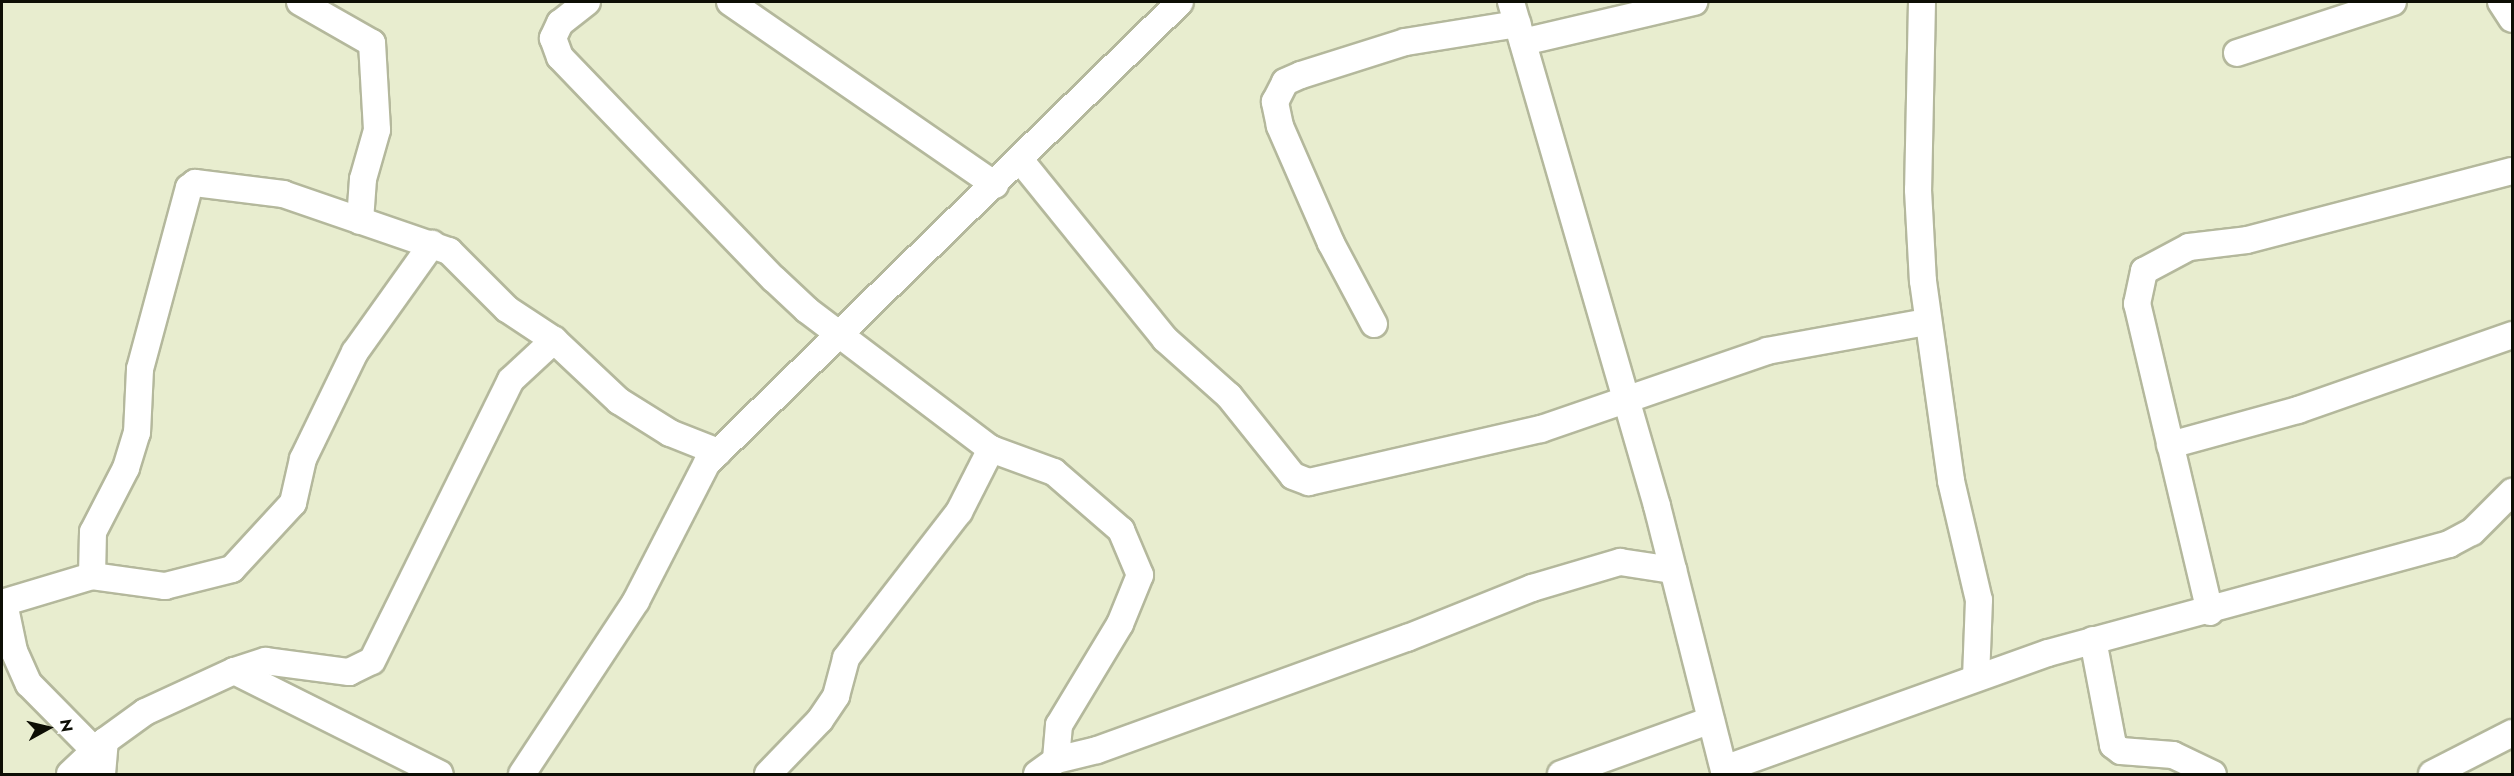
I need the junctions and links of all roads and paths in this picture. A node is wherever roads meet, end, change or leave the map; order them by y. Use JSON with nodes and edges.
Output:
{"nodes":[{"id":1,"x":300,"y":2,"type":"edge"},
{"id":2,"x":587,"y":2,"type":"edge"},
{"id":3,"x":730,"y":2,"type":"edge"},
{"id":4,"x":1180,"y":2,"type":"edge"},
{"id":5,"x":1694,"y":2,"type":"edge"},
{"id":6,"x":1922,"y":2,"type":"edge"},
{"id":7,"x":2500,"y":2,"type":"edge"},
{"id":8,"x":2385,"y":3,"type":"edge"},
{"id":9,"x":2512,"y":19,"type":"edge"},
{"id":10,"x":1517,"y":23,"type":"edge"},
{"id":11,"x":2237,"y":53,"type":"dead end"},
{"id":12,"x":1021,"y":161,"type":"junction"},
{"id":13,"x":2512,"y":171,"type":"edge"},
{"id":14,"x":995,"y":185,"type":"junction"},
{"id":15,"x":360,"y":221,"type":"junction"},
{"id":16,"x":432,"y":244,"type":"junction"},
{"id":17,"x":1927,"y":322,"type":"junction"},
{"id":18,"x":1374,"y":324,"type":"dead end"},
{"id":19,"x":845,"y":335,"type":"junction"},
{"id":20,"x":2512,"y":336,"type":"edge"},
{"id":21,"x":554,"y":340,"type":"junction"},
{"id":22,"x":1628,"y":401,"type":"junction"},
{"id":23,"x":2170,"y":445,"type":"junction"},
{"id":24,"x":992,"y":449,"type":"junction"},
{"id":25,"x":718,"y":452,"type":"junction"},
{"id":26,"x":2512,"y":492,"type":"edge"},
{"id":27,"x":1673,"y":570,"type":"junction"},
{"id":28,"x":92,"y":576,"type":"junction"},
{"id":29,"x":3,"y":603,"type":"edge"},
{"id":30,"x":2210,"y":612,"type":"junction"},
{"id":31,"x":2093,"y":640,"type":"junction"},
{"id":32,"x":234,"y":671,"type":"junction"},
{"id":33,"x":1976,"y":678,"type":"junction"},
{"id":34,"x":1711,"y":720,"type":"junction"},
{"id":35,"x":2512,"y":733,"type":"edge"},
{"id":36,"x":101,"y":755,"type":"edge"},
{"id":37,"x":1046,"y":767,"type":"edge"},
{"id":38,"x":1724,"y":772,"type":"edge"},
{"id":39,"x":70,"y":774,"type":"edge"},
{"id":40,"x":440,"y":774,"type":"edge"},
{"id":41,"x":522,"y":774,"type":"edge"},
{"id":42,"x":768,"y":774,"type":"edge"},
{"id":43,"x":1561,"y":774,"type":"edge"},
{"id":44,"x":2212,"y":774,"type":"edge"},
{"id":45,"x":2432,"y":774,"type":"edge"}],
"edges":[{"from":1,"to":15,"type":"street"},
{"from":2,"to":19,"type":"street"},
{"from":3,"to":14,"type":"street"},
{"from":4,"to":12,"type":"street"},
{"from":5,"to":10,"type":"street"},
{"from":6,"to":17,"type":"street"},
{"from":7,"to":9,"type":"street"},
{"from":8,"to":11,"type":"street"},
{"from":10,"to":18,"type":"street"},
{"from":10,"to":22,"type":"street"},
{"from":12,"to":14,"type":"street"},
{"from":12,"to":22,"type":"street"},
{"from":13,"to":23,"type":"street"},
{"from":14,"to":19,"type":"street"},
{"from":15,"to":16,"type":"street"},
{"from":15,"to":28,"type":"street"},
{"from":16,"to":21,"type":"street"},
{"from":16,"to":28,"type":"street"},
{"from":17,"to":22,"type":"street"},
{"from":17,"to":33,"type":"street"},
{"from":19,"to":24,"type":"street"},
{"from":19,"to":25,"type":"street"},
{"from":20,"to":23,"type":"street"},
{"from":21,"to":25,"type":"street"},
{"from":21,"to":32,"type":"street"},
{"from":22,"to":27,"type":"street"},
{"from":23,"to":30,"type":"street"},
{"from":24,"to":37,"type":"street"},
{"from":24,"to":42,"type":"street"},
{"from":25,"to":41,"type":"street"},
{"from":26,"to":30,"type":"street"},
{"from":27,"to":34,"type":"street"},
{"from":27,"to":37,"type":"street"},
{"from":28,"to":29,"type":"street"},
{"from":29,"to":36,"type":"street"},
{"from":30,"to":31,"type":"street"},
{"from":31,"to":33,"type":"street"},
{"from":31,"to":44,"type":"street"},
{"from":32,"to":36,"type":"street"},
{"from":32,"to":40,"type":"street"},
{"from":33,"to":38,"type":"street"},
{"from":34,"to":38,"type":"street"},
{"from":34,"to":43,"type":"street"},
{"from":35,"to":45,"type":"street"},
{"from":36,"to":39,"type":"street"}]}
